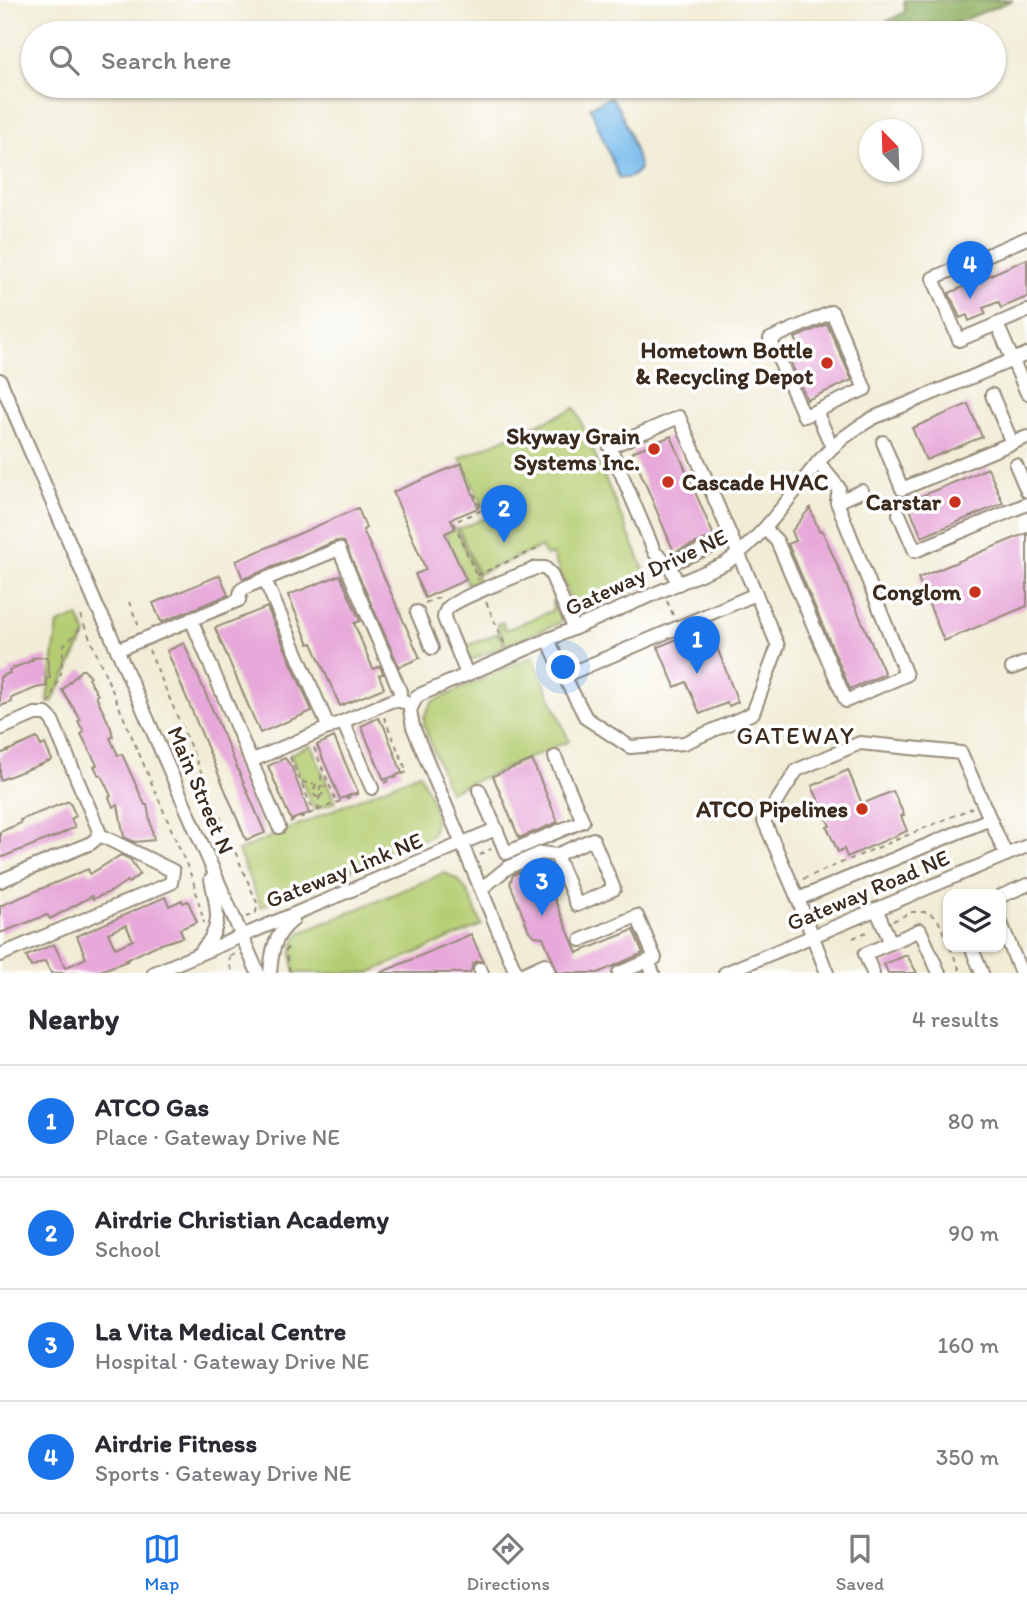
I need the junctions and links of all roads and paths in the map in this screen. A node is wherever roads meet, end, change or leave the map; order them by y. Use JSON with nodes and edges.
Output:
{"nodes":[{"id":1,"x":1027,"y":238,"type":"edge"},
{"id":2,"x":1027,"y":311,"type":"edge"},
{"id":3,"x":997,"y":324,"type":"junction"},
{"id":4,"x":1027,"y":354,"type":"edge"},
{"id":5,"x":1013,"y":359,"type":"junction"},
{"id":6,"x":0,"y":380,"type":"edge"},
{"id":7,"x":1027,"y":393,"type":"edge"},
{"id":8,"x":992,"y":395,"type":"dead end"},
{"id":9,"x":816,"y":411,"type":"junction"},
{"id":10,"x":1027,"y":437,"type":"edge"},
{"id":11,"x":883,"y":442,"type":"dead end"},
{"id":12,"x":1012,"y":443,"type":"junction"},
{"id":13,"x":832,"y":447,"type":"junction"},
{"id":14,"x":818,"y":463,"type":"junction"},
{"id":15,"x":1016,"y":465,"type":"dead end"},
{"id":16,"x":470,"y":484,"type":"dead end"},
{"id":17,"x":862,"y":491,"type":"dead end"},
{"id":18,"x":1027,"y":491,"type":"edge"},
{"id":19,"x":836,"y":502,"type":"junction"},
{"id":20,"x":1027,"y":504,"type":"edge"},
{"id":21,"x":899,"y":514,"type":"dead end"},
{"id":22,"x":765,"y":529,"type":"junction"},
{"id":23,"x":732,"y":538,"type":"junction"},
{"id":24,"x":539,"y":548,"type":"dead end"},
{"id":25,"x":739,"y":554,"type":"junction"},
{"id":26,"x":669,"y":564,"type":"junction"},
{"id":27,"x":477,"y":575,"type":"junction"},
{"id":28,"x":265,"y":580,"type":"junction"},
{"id":29,"x":678,"y":584,"type":"junction"},
{"id":30,"x":662,"y":590,"type":"junction"},
{"id":31,"x":482,"y":592,"type":"junction"},
{"id":32,"x":447,"y":594,"type":"dead end"},
{"id":33,"x":756,"y":594,"type":"junction"},
{"id":34,"x":129,"y":602,"type":"dead end"},
{"id":35,"x":423,"y":612,"type":"joint"},
{"id":36,"x":80,"y":615,"type":"dead end"},
{"id":37,"x":191,"y":620,"type":"junction"},
{"id":38,"x":84,"y":625,"type":"junction"},
{"id":39,"x":447,"y":625,"type":"junction"},
{"id":40,"x":678,"y":627,"type":"junction"},
{"id":41,"x":574,"y":628,"type":"junction"},
{"id":42,"x":426,"y":634,"type":"junction"},
{"id":43,"x":144,"y":638,"type":"junction"},
{"id":44,"x":548,"y":639,"type":"junction"},
{"id":45,"x":432,"y":648,"type":"dead end"},
{"id":46,"x":117,"y":650,"type":"junction"},
{"id":47,"x":510,"y":656,"type":"junction"},
{"id":48,"x":1027,"y":662,"type":"edge"},
{"id":49,"x":1012,"y":668,"type":"dead end"},
{"id":50,"x":467,"y":674,"type":"junction"},
{"id":51,"x":564,"y":676,"type":"junction"},
{"id":52,"x":399,"y":701,"type":"junction"},
{"id":53,"x":412,"y":703,"type":"junction"},
{"id":54,"x":379,"y":706,"type":"junction"},
{"id":55,"x":43,"y":714,"type":"junction"},
{"id":56,"x":343,"y":722,"type":"junction"},
{"id":57,"x":329,"y":728,"type":"junction"},
{"id":58,"x":0,"y":729,"type":"edge"},
{"id":59,"x":312,"y":744,"type":"dead end"},
{"id":60,"x":289,"y":754,"type":"dead end"},
{"id":61,"x":555,"y":757,"type":"dead end"},
{"id":62,"x":251,"y":761,"type":"junction"},
{"id":63,"x":322,"y":767,"type":"junction"},
{"id":64,"x":301,"y":782,"type":"junction"},
{"id":65,"x":319,"y":786,"type":"junction"},
{"id":66,"x":331,"y":788,"type":"junction"},
{"id":67,"x":372,"y":788,"type":"junction"},
{"id":68,"x":479,"y":790,"type":"dead end"},
{"id":69,"x":319,"y":798,"type":"junction"},
{"id":70,"x":337,"y":802,"type":"junction"},
{"id":71,"x":975,"y":807,"type":"dead end"},
{"id":72,"x":318,"y":810,"type":"junction"},
{"id":73,"x":314,"y":812,"type":"junction"},
{"id":74,"x":990,"y":818,"type":"junction"},
{"id":75,"x":279,"y":827,"type":"joint"},
{"id":76,"x":496,"y":829,"type":"junction"},
{"id":77,"x":98,"y":834,"type":"junction"},
{"id":78,"x":462,"y":844,"type":"junction"},
{"id":79,"x":502,"y":844,"type":"junction"},
{"id":80,"x":1027,"y":846,"type":"edge"},
{"id":81,"x":205,"y":853,"type":"junction"},
{"id":82,"x":556,"y":855,"type":"junction"},
{"id":83,"x":1006,"y":855,"type":"junction"},
{"id":84,"x":476,"y":857,"type":"dead end"},
{"id":85,"x":0,"y":881,"type":"edge"},
{"id":86,"x":799,"y":881,"type":"dead end"},
{"id":87,"x":943,"y":881,"type":"junction"},
{"id":88,"x":1027,"y":885,"type":"edge"},
{"id":89,"x":481,"y":889,"type":"junction"},
{"id":90,"x":946,"y":889,"type":"edge"},
{"id":91,"x":1006,"y":894,"type":"edge"},
{"id":92,"x":798,"y":900,"type":"junction"},
{"id":93,"x":307,"y":909,"type":"junction"},
{"id":94,"x":876,"y":909,"type":"junction"},
{"id":95,"x":256,"y":913,"type":"dead end"},
{"id":96,"x":204,"y":925,"type":"dead end"},
{"id":97,"x":241,"y":935,"type":"junction"},
{"id":98,"x":812,"y":936,"type":"junction"},
{"id":99,"x":1006,"y":936,"type":"edge"},
{"id":100,"x":581,"y":940,"type":"dead end"},
{"id":101,"x":891,"y":943,"type":"junction"},
{"id":102,"x":288,"y":946,"type":"dead end"},
{"id":103,"x":952,"y":952,"type":"edge"},
{"id":104,"x":973,"y":952,"type":"edge"},
{"id":105,"x":200,"y":953,"type":"junction"},
{"id":106,"x":0,"y":955,"type":"edge"},
{"id":107,"x":230,"y":956,"type":"dead end"},
{"id":108,"x":650,"y":967,"type":"edge"},
{"id":109,"x":154,"y":973,"type":"edge"},
{"id":110,"x":233,"y":973,"type":"edge"},
{"id":111,"x":258,"y":973,"type":"edge"},
{"id":112,"x":270,"y":973,"type":"edge"},
{"id":113,"x":290,"y":973,"type":"edge"},
{"id":114,"x":516,"y":973,"type":"edge"},
{"id":115,"x":525,"y":973,"type":"edge"},
{"id":116,"x":549,"y":973,"type":"edge"},
{"id":117,"x":619,"y":973,"type":"edge"},
{"id":118,"x":727,"y":973,"type":"edge"},
{"id":119,"x":827,"y":973,"type":"edge"},
{"id":120,"x":873,"y":973,"type":"edge"},
{"id":121,"x":939,"y":973,"type":"edge"},
{"id":122,"x":961,"y":973,"type":"edge"},
{"id":123,"x":982,"y":973,"type":"edge"},
{"id":124,"x":1021,"y":973,"type":"edge"}],
"edges":[{"from":1,"to":3,"type":"street"},
{"from":2,"to":3,"type":"street"},
{"from":3,"to":5,"type":"street"},
{"from":4,"to":5,"type":"street","name":"Gateway Drive NE"},
{"from":5,"to":7,"type":"street"},
{"from":5,"to":13,"type":"street","name":"Gateway Drive NE"},
{"from":6,"to":46,"type":"street","name":"Main Street N"},
{"from":8,"to":12,"type":"street"},
{"from":9,"to":9,"type":"street"},
{"from":9,"to":13,"type":"street"},
{"from":10,"to":12,"type":"street"},
{"from":11,"to":12,"type":"street"},
{"from":13,"to":14,"type":"street","name":"Gateway Drive NE"},
{"from":14,"to":19,"type":"street"},
{"from":14,"to":22,"type":"street","name":"Gateway Drive NE"},
{"from":15,"to":18,"type":"street"},
{"from":16,"to":27,"type":"path"},
{"from":17,"to":19,"type":"street"},
{"from":19,"to":22,"type":"street"},
{"from":20,"to":21,"type":"street"},
{"from":22,"to":25,"type":"street","name":"Gateway Drive NE"},
{"from":23,"to":25,"type":"street"},
{"from":23,"to":26,"type":"street"},
{"from":23,"to":26,"type":"street"},
{"from":24,"to":27,"type":"path"},
{"from":25,"to":29,"type":"street","name":"Gateway Drive NE"},
{"from":25,"to":33,"type":"street"},
{"from":26,"to":29,"type":"street"},
{"from":27,"to":31,"type":"path"},
{"from":28,"to":37,"type":"street"},
{"from":28,"to":52,"type":"street"},
{"from":28,"to":57,"type":"street"},
{"from":29,"to":30,"type":"street","name":"Gateway Drive NE"},
{"from":30,"to":40,"type":"path"},
{"from":30,"to":41,"type":"street","name":"Gateway Drive NE"},
{"from":31,"to":39,"type":"street"},
{"from":31,"to":41,"type":"street"},
{"from":31,"to":47,"type":"path"},
{"from":32,"to":35,"type":"path"},
{"from":33,"to":40,"type":"street"},
{"from":33,"to":51,"type":"street"},
{"from":34,"to":43,"type":"path"},
{"from":35,"to":42,"type":"street"},
{"from":36,"to":38,"type":"path"},
{"from":37,"to":43,"type":"street"},
{"from":37,"to":62,"type":"street"},
{"from":38,"to":55,"type":"path"},
{"from":38,"to":96,"type":"path"},
{"from":39,"to":42,"type":"street"},
{"from":39,"to":50,"type":"street"},
{"from":40,"to":51,"type":"street"},
{"from":41,"to":44,"type":"street","name":"Gateway Drive NE"},
{"from":42,"to":45,"type":"street"},
{"from":43,"to":46,"type":"street"},
{"from":43,"to":95,"type":"path"},
{"from":44,"to":47,"type":"street","name":"Gateway Drive NE"},
{"from":44,"to":51,"type":"street"},
{"from":46,"to":81,"type":"street","name":"Main Street N"},
{"from":47,"to":50,"type":"street","name":"Gateway Drive NE"},
{"from":48,"to":49,"type":"street"},
{"from":50,"to":53,"type":"street","name":"Gateway Drive NE"},
{"from":52,"to":53,"type":"street"},
{"from":52,"to":54,"type":"street"},
{"from":53,"to":78,"type":"street"},
{"from":54,"to":56,"type":"street"},
{"from":54,"to":67,"type":"path"},
{"from":55,"to":58,"type":"street"},
{"from":55,"to":77,"type":"street"},
{"from":56,"to":57,"type":"street"},
{"from":56,"to":67,"type":"street"},
{"from":57,"to":62,"type":"street"},
{"from":59,"to":63,"type":"path"},
{"from":60,"to":64,"type":"path"},
{"from":61,"to":79,"type":"street"},
{"from":62,"to":75,"type":"street"},
{"from":63,"to":65,"type":"path"},
{"from":63,"to":66,"type":"path"},
{"from":64,"to":65,"type":"path"},
{"from":64,"to":73,"type":"path"},
{"from":65,"to":66,"type":"path"},
{"from":65,"to":69,"type":"path"},
{"from":65,"to":69,"type":"path"},
{"from":66,"to":70,"type":"path"},
{"from":67,"to":70,"type":"path"},
{"from":68,"to":76,"type":"street"},
{"from":69,"to":72,"type":"path"},
{"from":70,"to":72,"type":"path"},
{"from":71,"to":86,"type":"path"},
{"from":72,"to":73,"type":"path"},
{"from":73,"to":75,"type":"path"},
{"from":74,"to":83,"type":"street"},
{"from":74,"to":92,"type":"street"},
{"from":74,"to":92,"type":"street"},
{"from":76,"to":78,"type":"street","name":"Gateway Link NE"},
{"from":76,"to":79,"type":"street"},
{"from":77,"to":85,"type":"street"},
{"from":77,"to":106,"type":"street"},
{"from":78,"to":89,"type":"street"},
{"from":78,"to":93,"type":"street","name":"Gateway Link NE"},
{"from":79,"to":84,"type":"path"},
{"from":80,"to":83,"type":"street","name":"Gateway Road NE"},
{"from":81,"to":97,"type":"street","name":"Main Street N"},
{"from":81,"to":105,"type":"street"},
{"from":82,"to":82,"type":"street"},
{"from":82,"to":89,"type":"street"},
{"from":83,"to":87,"type":"street","name":"Gateway Road NE"},
{"from":87,"to":90,"type":"street"},
{"from":87,"to":94,"type":"street","name":"Gateway Road NE"},
{"from":88,"to":91,"type":"street"},
{"from":89,"to":114,"type":"street"},
{"from":92,"to":98,"type":"street"},
{"from":93,"to":97,"type":"street","name":"Gateway Link NE"},
{"from":93,"to":112,"type":"street"},
{"from":94,"to":98,"type":"street","name":"Gateway Road NE"},
{"from":94,"to":101,"type":"street"},
{"from":97,"to":105,"type":"street","name":"Gateway Link NE"},
{"from":97,"to":111,"type":"street","name":"Main Street N"},
{"from":98,"to":118,"type":"street","name":"Gateway Road NE"},
{"from":98,"to":119,"type":"street"},
{"from":99,"to":124,"type":"street"},
{"from":100,"to":108,"type":"street"},
{"from":101,"to":120,"type":"street"},
{"from":101,"to":121,"type":"street"},
{"from":102,"to":113,"type":"path"},
{"from":103,"to":122,"type":"path"},
{"from":104,"to":123,"type":"street"},
{"from":105,"to":109,"type":"street","name":"Gateway Link NE"},
{"from":107,"to":110,"type":"path"},
{"from":108,"to":117,"type":"street"},
{"from":115,"to":116,"type":"street"}]}
